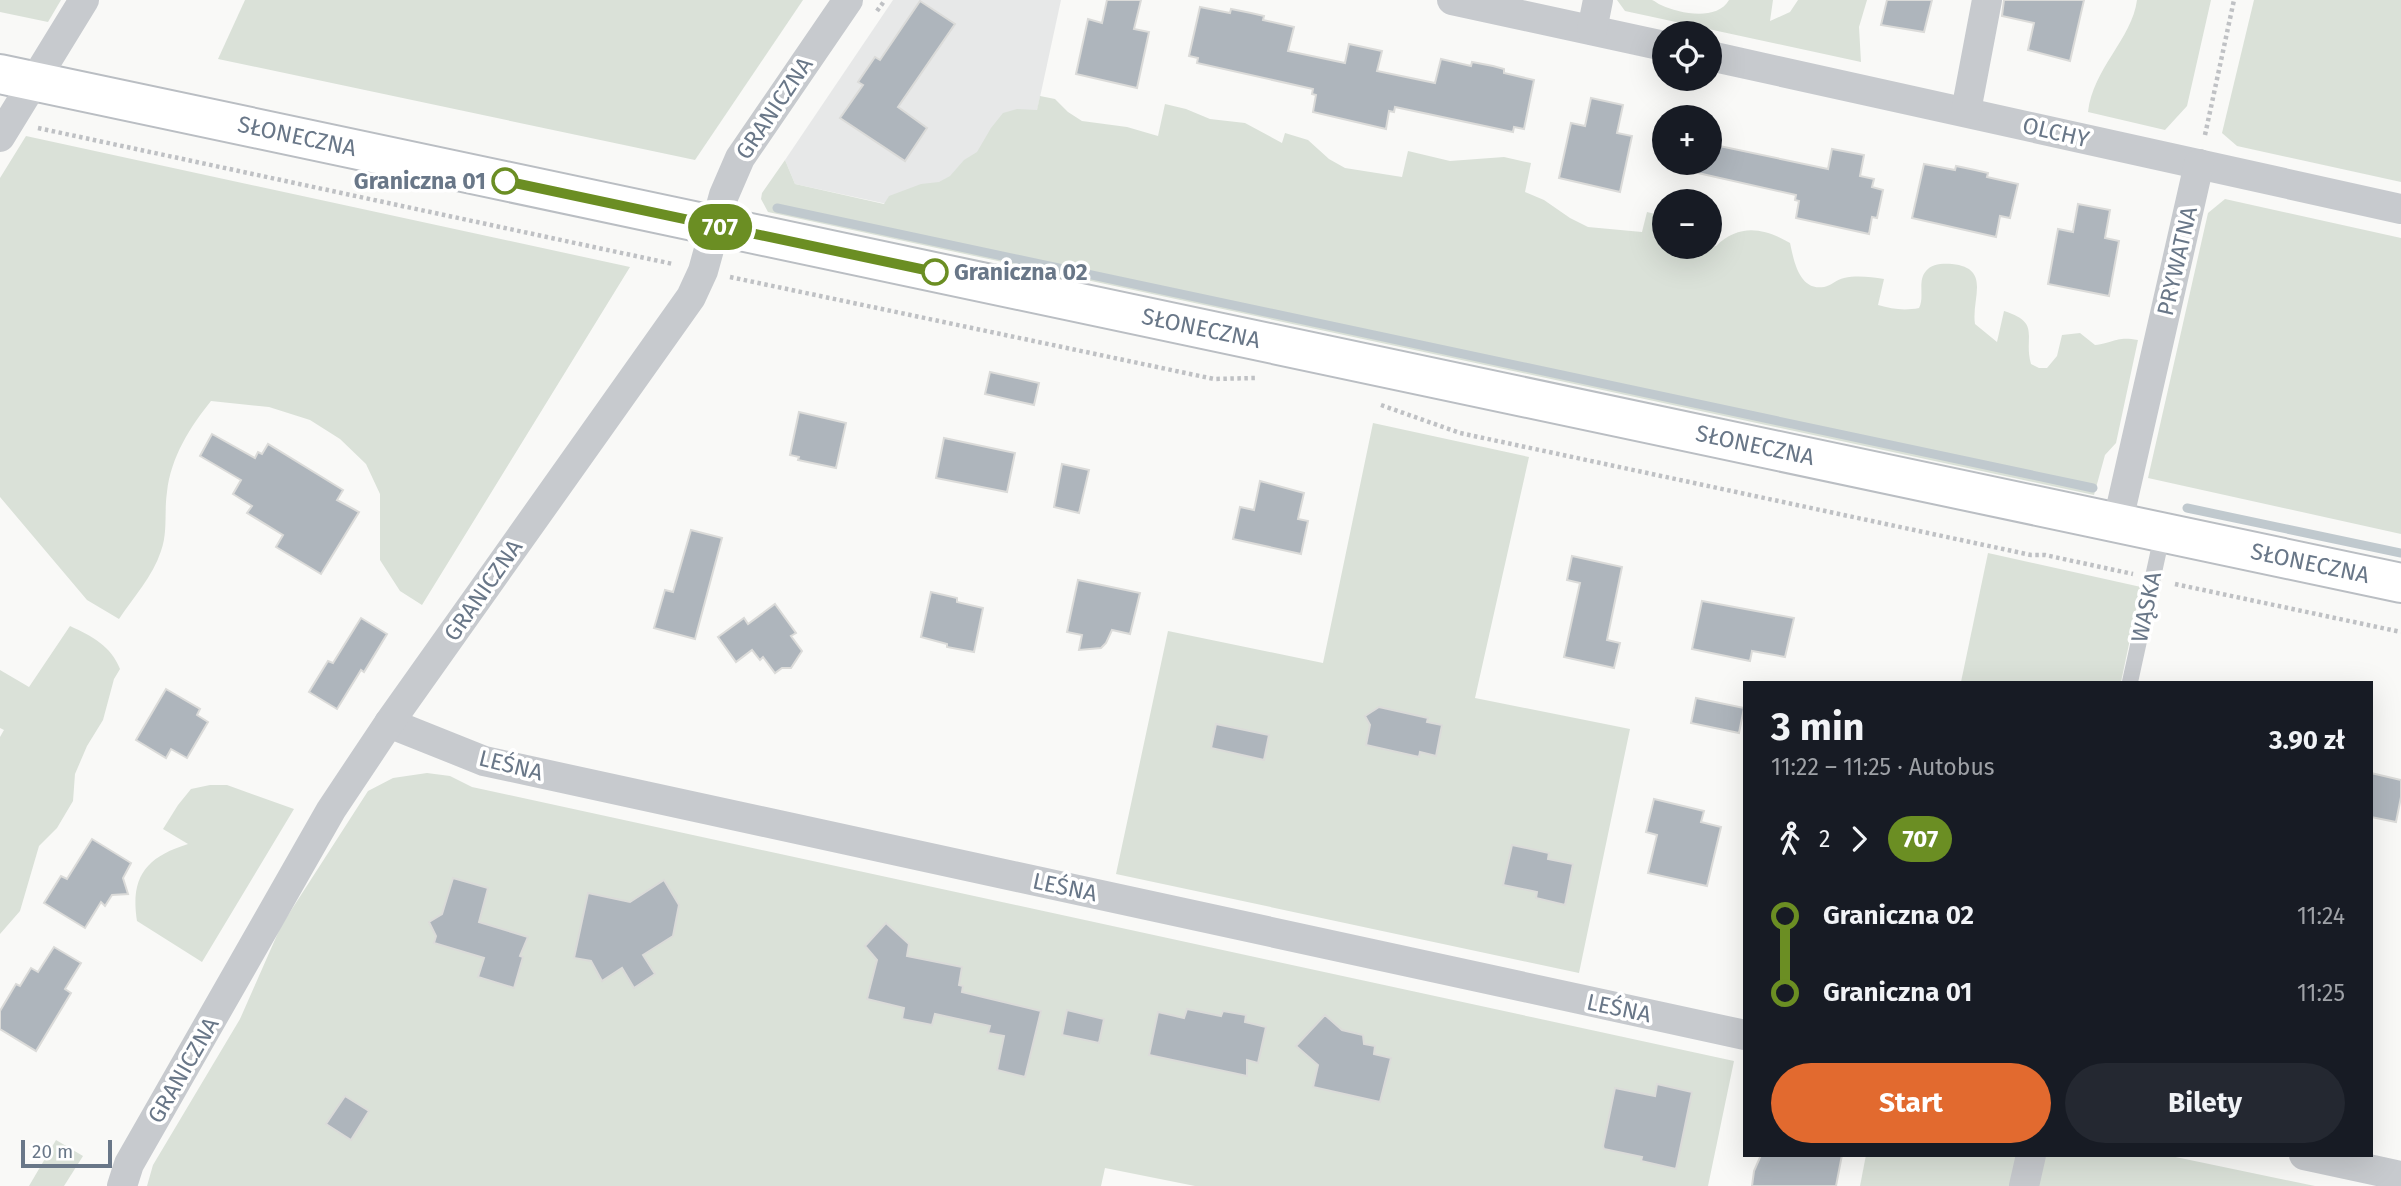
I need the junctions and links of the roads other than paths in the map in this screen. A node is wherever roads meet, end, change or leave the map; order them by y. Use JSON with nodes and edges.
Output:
{"nodes":[{"id":1,"x":84,"y":0,"type":"edge"},
{"id":2,"x":848,"y":0,"type":"edge"},
{"id":3,"x":1452,"y":0,"type":"edge"},
{"id":4,"x":1598,"y":0,"type":"edge"},
{"id":5,"x":1987,"y":0,"type":"edge"},
{"id":6,"x":1592,"y":30,"type":"junction"},
{"id":7,"x":1652,"y":43,"type":"edge"},
{"id":8,"x":1722,"y":59,"type":"edge"},
{"id":9,"x":18,"y":78,"type":"edge"},
{"id":10,"x":1966,"y":111,"type":"junction"},
{"id":11,"x":5,"y":130,"type":"edge"},
{"id":12,"x":2199,"y":164,"type":"junction"},
{"id":13,"x":2401,"y":209,"type":"edge"},
{"id":14,"x":716,"y":226,"type":"junction"},
{"id":15,"x":2118,"y":521,"type":"junction"},
{"id":16,"x":2163,"y":531,"type":"junction"},
{"id":17,"x":2401,"y":583,"type":"edge"},
{"id":18,"x":2130,"y":681,"type":"edge"},
{"id":19,"x":389,"y":723,"type":"junction"},
{"id":20,"x":1743,"y":1035,"type":"edge"},
{"id":21,"x":2031,"y":1157,"type":"edge"},
{"id":22,"x":2313,"y":1157,"type":"edge"},
{"id":23,"x":2401,"y":1176,"type":"edge"},
{"id":24,"x":122,"y":1186,"type":"edge"},
{"id":25,"x":2024,"y":1186,"type":"edge"}],
"edges":[{"from":1,"to":9,"type":"street"},
{"from":2,"to":14,"type":"street","name":"GRANICZNA"},
{"from":3,"to":6,"type":"street"},
{"from":4,"to":6,"type":"street"},
{"from":5,"to":10,"type":"street"},
{"from":6,"to":7,"type":"street"},
{"from":8,"to":10,"type":"street","name":"OLCHY"},
{"from":9,"to":11,"type":"street"},
{"from":9,"to":14,"type":"main road","name":"SŁONECZNA"},
{"from":10,"to":12,"type":"street","name":"OLCHY"},
{"from":12,"to":13,"type":"street","name":"OLCHY"},
{"from":12,"to":15,"type":"street","name":"PRYWATNA"},
{"from":14,"to":15,"type":"main road","name":"SŁONECZNA"},
{"from":14,"to":19,"type":"street","name":"GRANICZNA"},
{"from":15,"to":16,"type":"main road","name":"SŁONECZNA"},
{"from":16,"to":17,"type":"main road","name":"SŁONECZNA"},
{"from":16,"to":18,"type":"lane","name":"WĄSKA"},
{"from":19,"to":20,"type":"street","name":"LEŚNA"},
{"from":19,"to":24,"type":"street","name":"GRANICZNA"},
{"from":21,"to":25,"type":"street"},
{"from":22,"to":23,"type":"street"}]}
